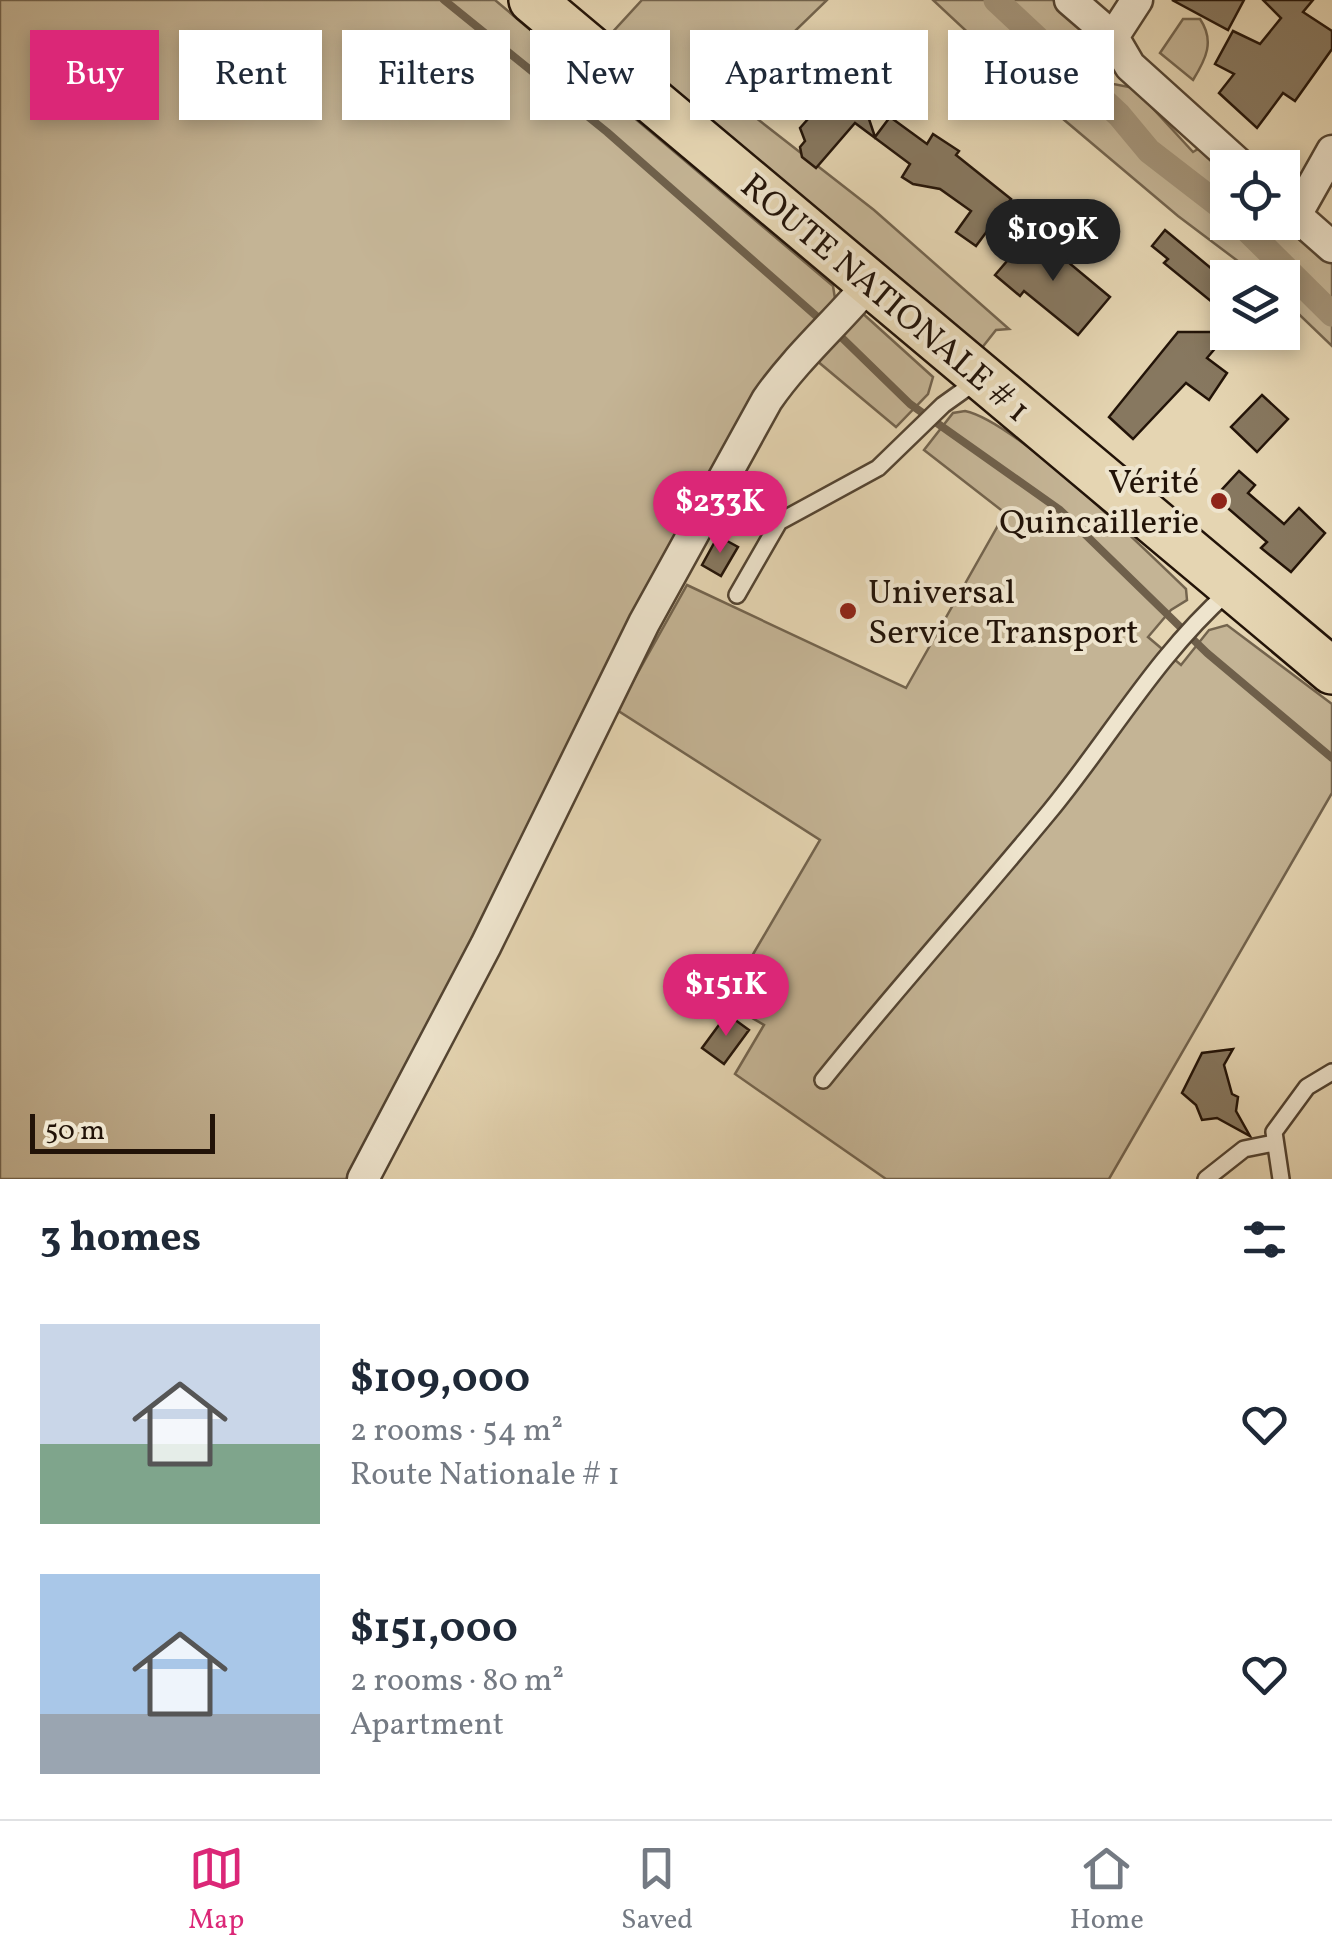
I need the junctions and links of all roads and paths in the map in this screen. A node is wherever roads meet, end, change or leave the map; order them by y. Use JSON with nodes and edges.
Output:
{"nodes":[{"id":1,"x":532,"y":0,"type":"edge"},
{"id":2,"x":1070,"y":0,"type":"edge"},
{"id":3,"x":1137,"y":0,"type":"edge"},
{"id":4,"x":1105,"y":30,"type":"edge"},
{"id":5,"x":1114,"y":38,"type":"joint"},
{"id":6,"x":1223,"y":150,"type":"edge"},
{"id":7,"x":1332,"y":151,"type":"edge"},
{"id":8,"x":1300,"y":194,"type":"edge"},
{"id":9,"x":1300,"y":219,"type":"edge"},
{"id":10,"x":1332,"y":247,"type":"edge"},
{"id":11,"x":868,"y":285,"type":"junction"},
{"id":12,"x":982,"y":378,"type":"junction"},
{"id":13,"x":1231,"y":589,"type":"junction"},
{"id":14,"x":737,"y":595,"type":"dead end"},
{"id":15,"x":1332,"y":671,"type":"edge"},
{"id":16,"x":1332,"y":1072,"type":"edge"},
{"id":17,"x":824,"y":1080,"type":"dead end"},
{"id":18,"x":1274,"y":1143,"type":"junction"},
{"id":19,"x":362,"y":1179,"type":"edge"},
{"id":20,"x":1206,"y":1179,"type":"edge"},
{"id":21,"x":1281,"y":1179,"type":"edge"}],
"edges":[{"from":1,"to":11,"type":"main road","name":"ROUTE NATIONALE # 1"},
{"from":2,"to":4,"type":"street"},
{"from":3,"to":5,"type":"street"},
{"from":5,"to":6,"type":"street"},
{"from":7,"to":8,"type":"street"},
{"from":9,"to":10,"type":"street"},
{"from":11,"to":12,"type":"main road","name":"ROUTE NATIONALE # 1"},
{"from":11,"to":19,"type":"street"},
{"from":12,"to":13,"type":"main road","name":"ROUTE NATIONALE # 1"},
{"from":12,"to":14,"type":"lane"},
{"from":13,"to":15,"type":"main road","name":"ROUTE NATIONALE # 1"},
{"from":13,"to":17,"type":"lane"},
{"from":16,"to":18,"type":"lane"},
{"from":18,"to":20,"type":"lane"},
{"from":18,"to":21,"type":"lane"}]}
